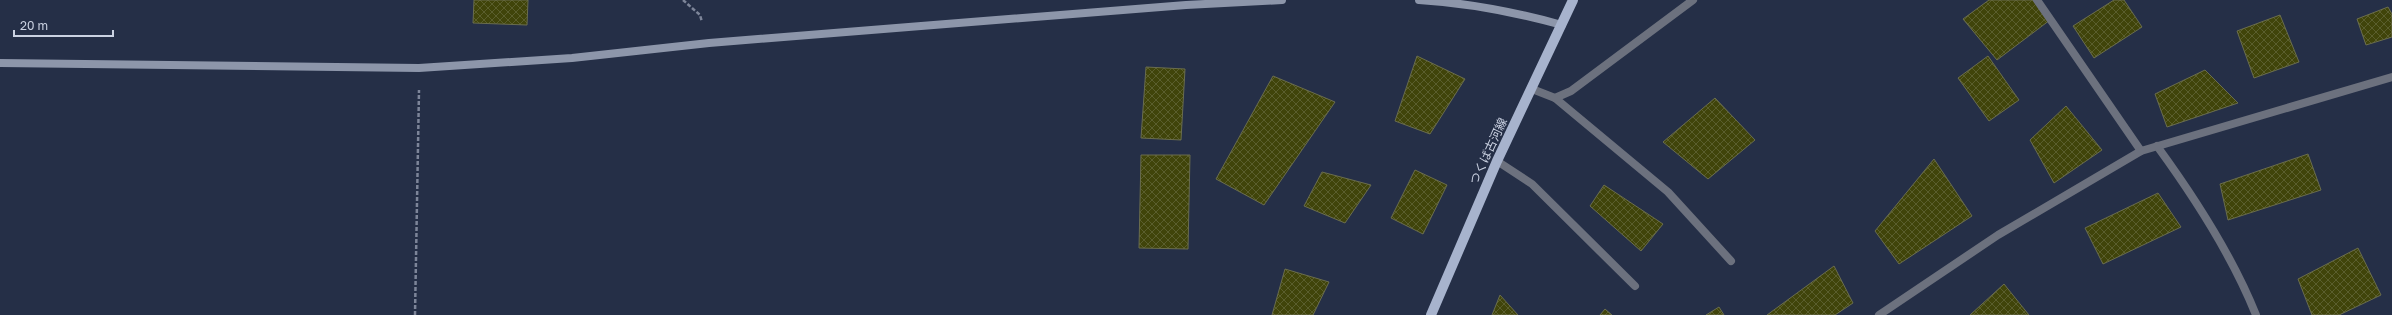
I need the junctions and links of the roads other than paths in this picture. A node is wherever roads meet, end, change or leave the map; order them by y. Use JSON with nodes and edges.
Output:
{"nodes":[{"id":1,"x":1282,"y":0,"type":"edge"},
{"id":2,"x":1419,"y":0,"type":"edge"},
{"id":3,"x":1573,"y":0,"type":"edge"},
{"id":4,"x":1693,"y":0,"type":"edge"},
{"id":5,"x":2037,"y":0,"type":"edge"},
{"id":6,"x":1562,"y":25,"type":"junction"},
{"id":7,"x":0,"y":63,"type":"edge"},
{"id":8,"x":2392,"y":77,"type":"edge"},
{"id":9,"x":1532,"y":89,"type":"junction"},
{"id":10,"x":1555,"y":98,"type":"junction"},
{"id":11,"x":2157,"y":146,"type":"junction"},
{"id":12,"x":2141,"y":151,"type":"junction"},
{"id":13,"x":1497,"y":161,"type":"junction"},
{"id":14,"x":1732,"y":260,"type":"dead end"},
{"id":15,"x":1635,"y":286,"type":"dead end"},
{"id":16,"x":1431,"y":315,"type":"edge"},
{"id":17,"x":1879,"y":315,"type":"edge"},
{"id":18,"x":2256,"y":315,"type":"edge"}],
"edges":[{"from":1,"to":7,"type":"street"},
{"from":2,"to":6,"type":"street"},
{"from":3,"to":6,"type":"main road","name":"つくば古河線"},
{"from":4,"to":10,"type":"street"},
{"from":5,"to":12,"type":"street"},
{"from":6,"to":9,"type":"main road","name":"つくば古河線"},
{"from":8,"to":11,"type":"street"},
{"from":9,"to":10,"type":"street"},
{"from":9,"to":13,"type":"main road","name":"つくば古河線"},
{"from":10,"to":14,"type":"street"},
{"from":11,"to":12,"type":"street"},
{"from":11,"to":18,"type":"street"},
{"from":12,"to":17,"type":"street"},
{"from":13,"to":15,"type":"street"},
{"from":13,"to":16,"type":"main road","name":"つくば古河線"}]}
